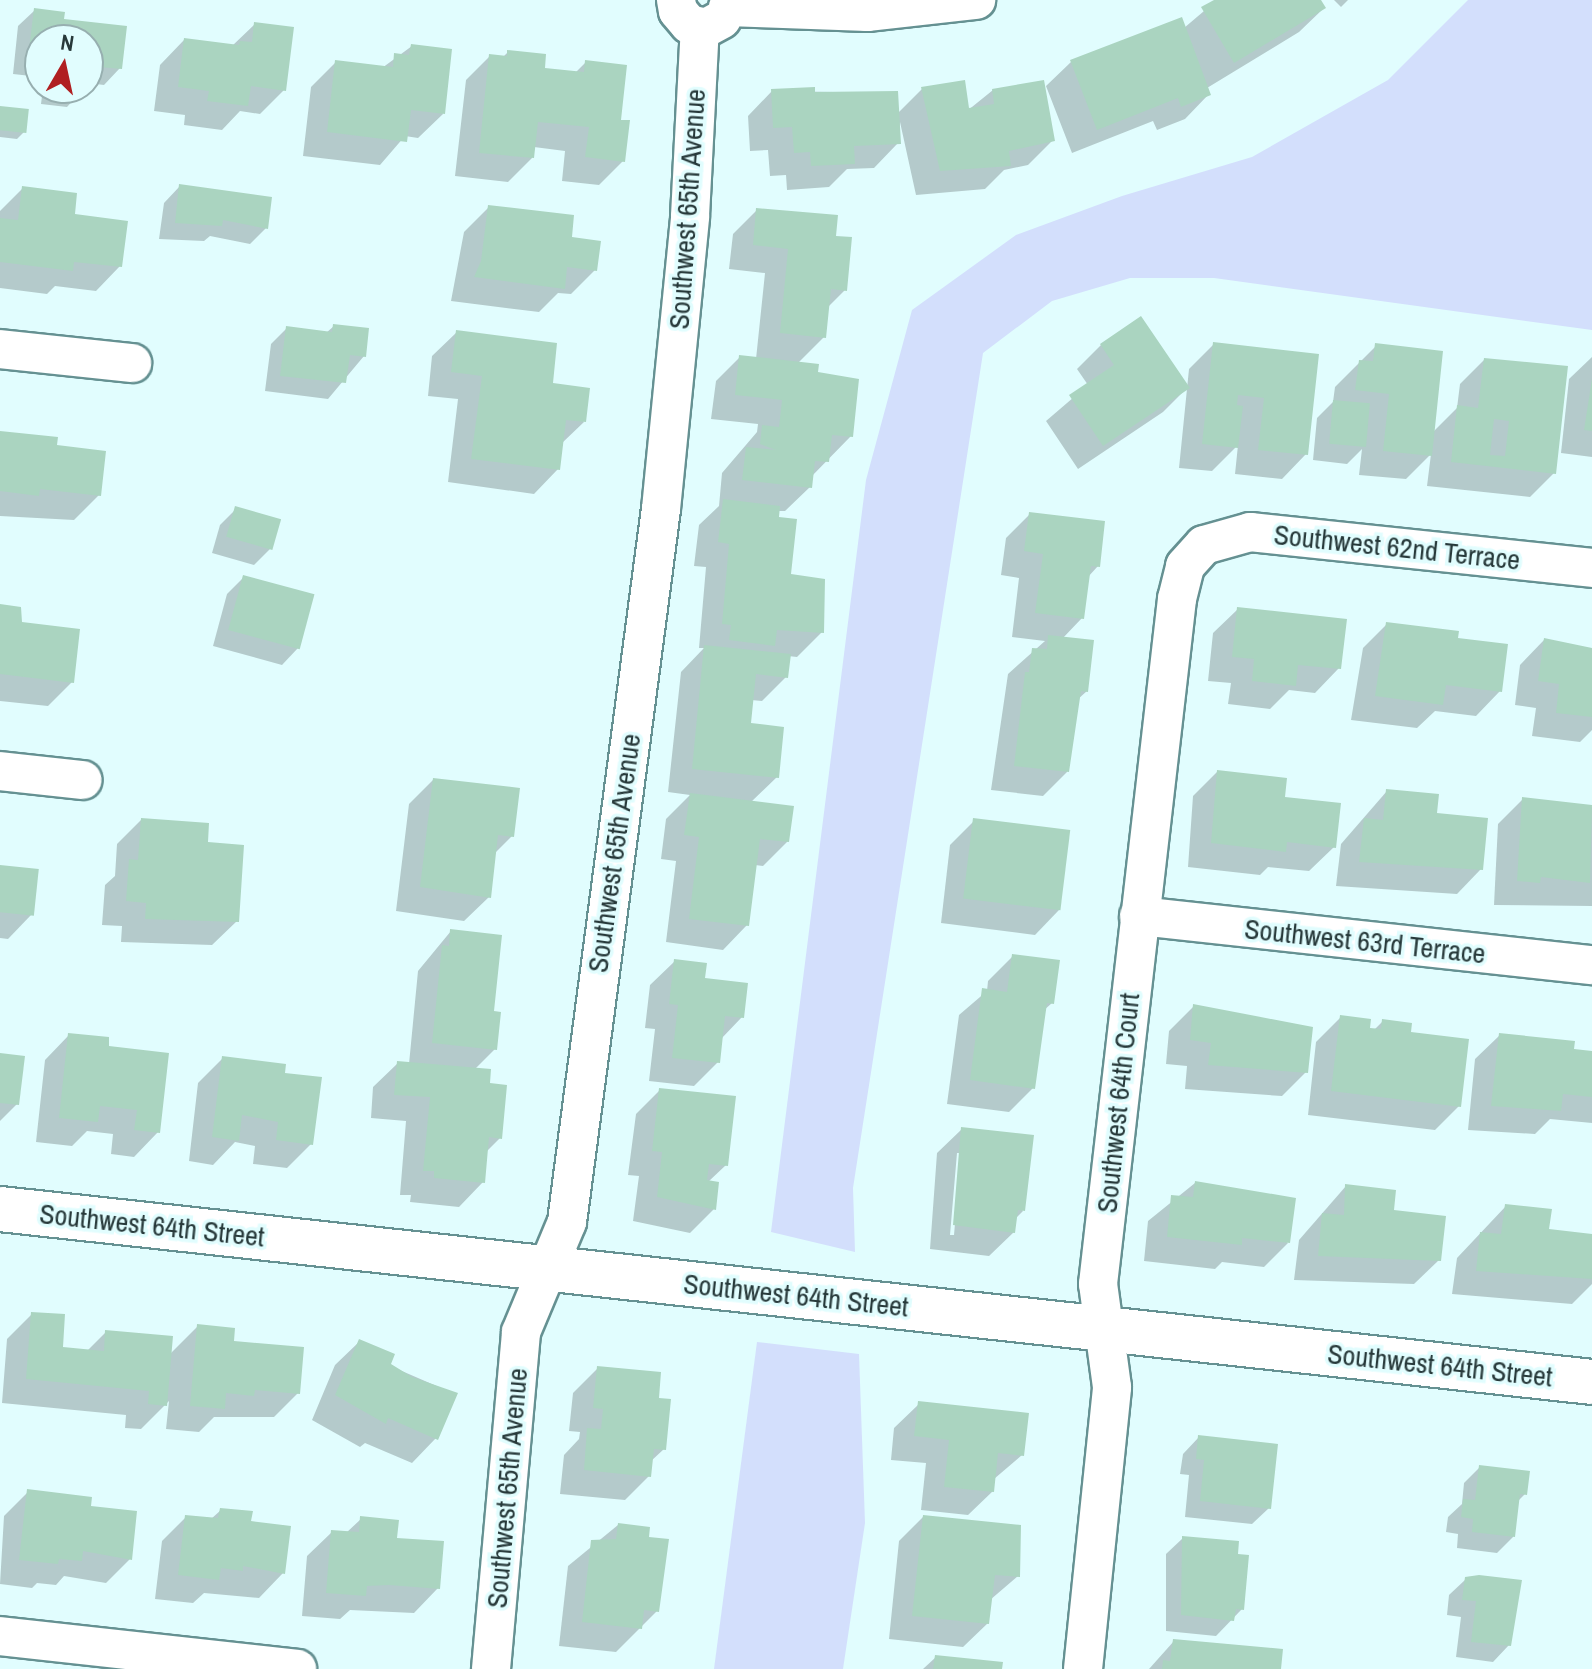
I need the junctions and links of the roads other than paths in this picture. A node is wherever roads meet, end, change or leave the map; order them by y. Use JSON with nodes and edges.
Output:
{"nodes":[{"id":1,"x":976,"y":0,"type":"edge"},
{"id":2,"x":697,"y":6,"type":"edge"},
{"id":3,"x":0,"y":349,"type":"edge"},
{"id":4,"x":132,"y":363,"type":"dead end"},
{"id":5,"x":1204,"y":545,"type":"joint"},
{"id":6,"x":1592,"y":568,"type":"edge"},
{"id":7,"x":0,"y":771,"type":"edge"},
{"id":8,"x":83,"y":780,"type":"dead end"},
{"id":9,"x":1139,"y":916,"type":"junction"},
{"id":10,"x":1592,"y":965,"type":"edge"},
{"id":11,"x":0,"y":1209,"type":"edge"},
{"id":12,"x":548,"y":1268,"type":"junction"},
{"id":13,"x":1105,"y":1329,"type":"junction"},
{"id":14,"x":1592,"y":1382,"type":"edge"},
{"id":15,"x":0,"y":1636,"type":"edge"},
{"id":16,"x":297,"y":1669,"type":"edge"},
{"id":17,"x":491,"y":1669,"type":"edge"},
{"id":18,"x":1083,"y":1669,"type":"edge"}],
"edges":[{"from":1,"to":2,"type":"street"},
{"from":2,"to":12,"type":"street","name":"Southwest 65th Avenue"},
{"from":3,"to":4,"type":"street"},
{"from":5,"to":6,"type":"street","name":"Southwest 62nd Terrace"},
{"from":5,"to":9,"type":"street","name":"Southwest 64th Court"},
{"from":7,"to":8,"type":"street"},
{"from":9,"to":10,"type":"street","name":"Southwest 63rd Terrace"},
{"from":9,"to":13,"type":"street","name":"Southwest 64th Court"},
{"from":11,"to":12,"type":"street","name":"Southwest 64th Street"},
{"from":12,"to":13,"type":"street","name":"Southwest 64th Street"},
{"from":12,"to":17,"type":"street","name":"Southwest 65th Avenue"},
{"from":13,"to":14,"type":"street","name":"Southwest 64th Street"},
{"from":13,"to":18,"type":"street","name":"Southwest 64th Court"},
{"from":15,"to":16,"type":"street"}]}
